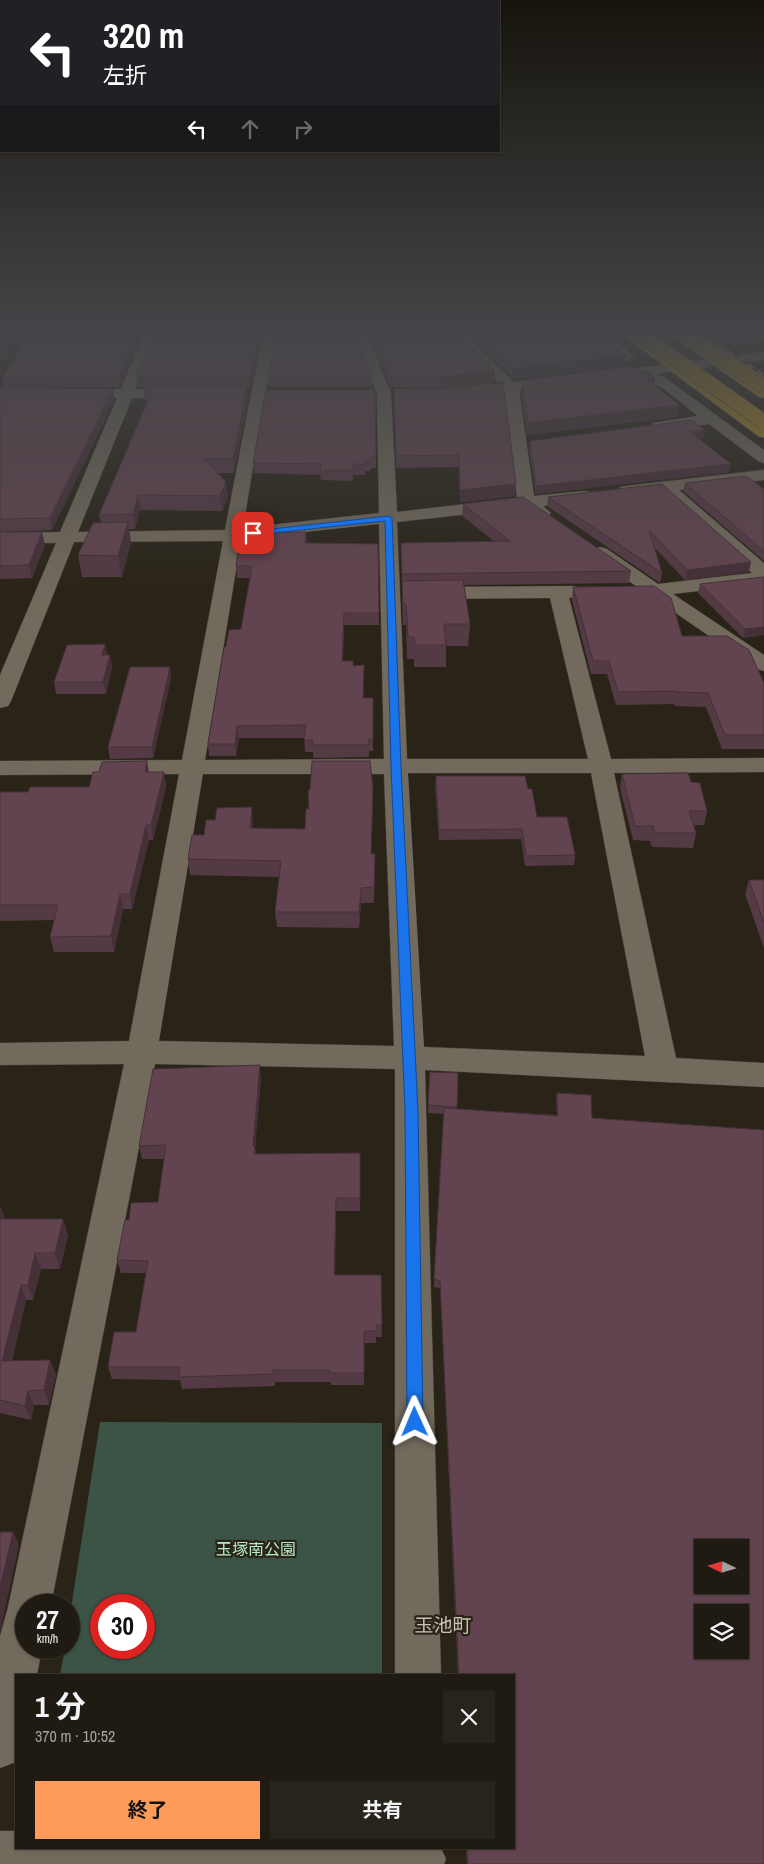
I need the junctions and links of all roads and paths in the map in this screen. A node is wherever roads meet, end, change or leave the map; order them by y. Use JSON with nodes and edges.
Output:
{"nodes":[{"id":1,"x":117,"y":415,"type":"edge"},
{"id":2,"x":252,"y":415,"type":"edge"},
{"id":3,"x":385,"y":415,"type":"edge"},
{"id":4,"x":514,"y":415,"type":"edge"},
{"id":5,"x":707,"y":415,"type":"edge"},
{"id":6,"x":739,"y":415,"type":"edge"},
{"id":7,"x":754,"y":415,"type":"edge"},
{"id":8,"x":712,"y":419,"type":"junction"},
{"id":9,"x":764,"y":422,"type":"edge"},
{"id":10,"x":644,"y":427,"type":"edge"},
{"id":11,"x":764,"y":433,"type":"edge"},
{"id":12,"x":537,"y":441,"type":"edge"},
{"id":13,"x":764,"y":441,"type":"edge"},
{"id":14,"x":517,"y":443,"type":"junction"},
{"id":15,"x":764,"y":458,"type":"edge"},
{"id":16,"x":764,"y":475,"type":"edge"},
{"id":17,"x":664,"y":486,"type":"junction"},
{"id":18,"x":526,"y":502,"type":"junction"},
{"id":19,"x":389,"y":518,"type":"junction"},
{"id":20,"x":559,"y":524,"type":"edge"},
{"id":21,"x":233,"y":535,"type":"junction"},
{"id":22,"x":0,"y":538,"type":"edge"},
{"id":23,"x":67,"y":538,"type":"junction"},
{"id":24,"x":583,"y":541,"type":"edge"},
{"id":25,"x":764,"y":573,"type":"edge"},
{"id":26,"x":764,"y":577,"type":"edge"},
{"id":27,"x":656,"y":591,"type":"junction"},
{"id":28,"x":558,"y":592,"type":"junction"},
{"id":29,"x":597,"y":592,"type":"edge"},
{"id":30,"x":627,"y":592,"type":"edge"},
{"id":31,"x":391,"y":594,"type":"junction"},
{"id":32,"x":764,"y":665,"type":"edge"},
{"id":33,"x":0,"y":701,"type":"edge"},
{"id":34,"x":764,"y":765,"type":"edge"},
{"id":35,"x":601,"y":766,"type":"junction"},
{"id":36,"x":191,"y":767,"type":"junction"},
{"id":37,"x":396,"y":767,"type":"junction"},
{"id":38,"x":0,"y":768,"type":"edge"},
{"id":39,"x":142,"y":1052,"type":"junction"},
{"id":40,"x":0,"y":1054,"type":"edge"},
{"id":41,"x":410,"y":1059,"type":"junction"},
{"id":42,"x":664,"y":1068,"type":"junction"},
{"id":43,"x":764,"y":1075,"type":"edge"},
{"id":44,"x":31,"y":1594,"type":"edge"},
{"id":45,"x":17,"y":1659,"type":"edge"},
{"id":46,"x":418,"y":1674,"type":"edge"},
{"id":47,"x":0,"y":1745,"type":"edge"},
{"id":48,"x":0,"y":1856,"type":"edge"},
{"id":49,"x":421,"y":1857,"type":"edge"}],
"edges":[{"from":1,"to":23,"type":"street"},
{"from":2,"to":21,"type":"street"},
{"from":3,"to":19,"type":"street"},
{"from":4,"to":14,"type":"street"},
{"from":5,"to":8,"type":"street"},
{"from":6,"to":11,"type":"highway"},
{"from":7,"to":9,"type":"highway","bridge":true},
{"from":8,"to":10,"type":"street"},
{"from":8,"to":15,"type":"street"},
{"from":12,"to":14,"type":"street"},
{"from":13,"to":15,"type":"street"},
{"from":14,"to":18,"type":"street"},
{"from":16,"to":17,"type":"street"},
{"from":17,"to":18,"type":"street"},
{"from":17,"to":25,"type":"street"},
{"from":18,"to":19,"type":"street"},
{"from":18,"to":20,"type":"street"},
{"from":19,"to":21,"type":"street"},
{"from":19,"to":31,"type":"street"},
{"from":21,"to":23,"type":"street"},
{"from":21,"to":36,"type":"street"},
{"from":22,"to":23,"type":"street"},
{"from":23,"to":33,"type":"street"},
{"from":24,"to":27,"type":"street"},
{"from":26,"to":27,"type":"street"},
{"from":27,"to":30,"type":"street"},
{"from":27,"to":32,"type":"street"},
{"from":28,"to":29,"type":"street"},
{"from":28,"to":31,"type":"street"},
{"from":28,"to":35,"type":"street"},
{"from":31,"to":37,"type":"street"},
{"from":34,"to":35,"type":"street"},
{"from":35,"to":37,"type":"street"},
{"from":35,"to":42,"type":"street"},
{"from":36,"to":37,"type":"street"},
{"from":36,"to":38,"type":"street"},
{"from":36,"to":39,"type":"street"},
{"from":37,"to":41,"type":"street"},
{"from":39,"to":40,"type":"street"},
{"from":39,"to":41,"type":"street"},
{"from":39,"to":44,"type":"street"},
{"from":41,"to":42,"type":"street"},
{"from":41,"to":46,"type":"street"},
{"from":42,"to":43,"type":"street"},
{"from":45,"to":47,"type":"street"},
{"from":48,"to":49,"type":"street"}]}
